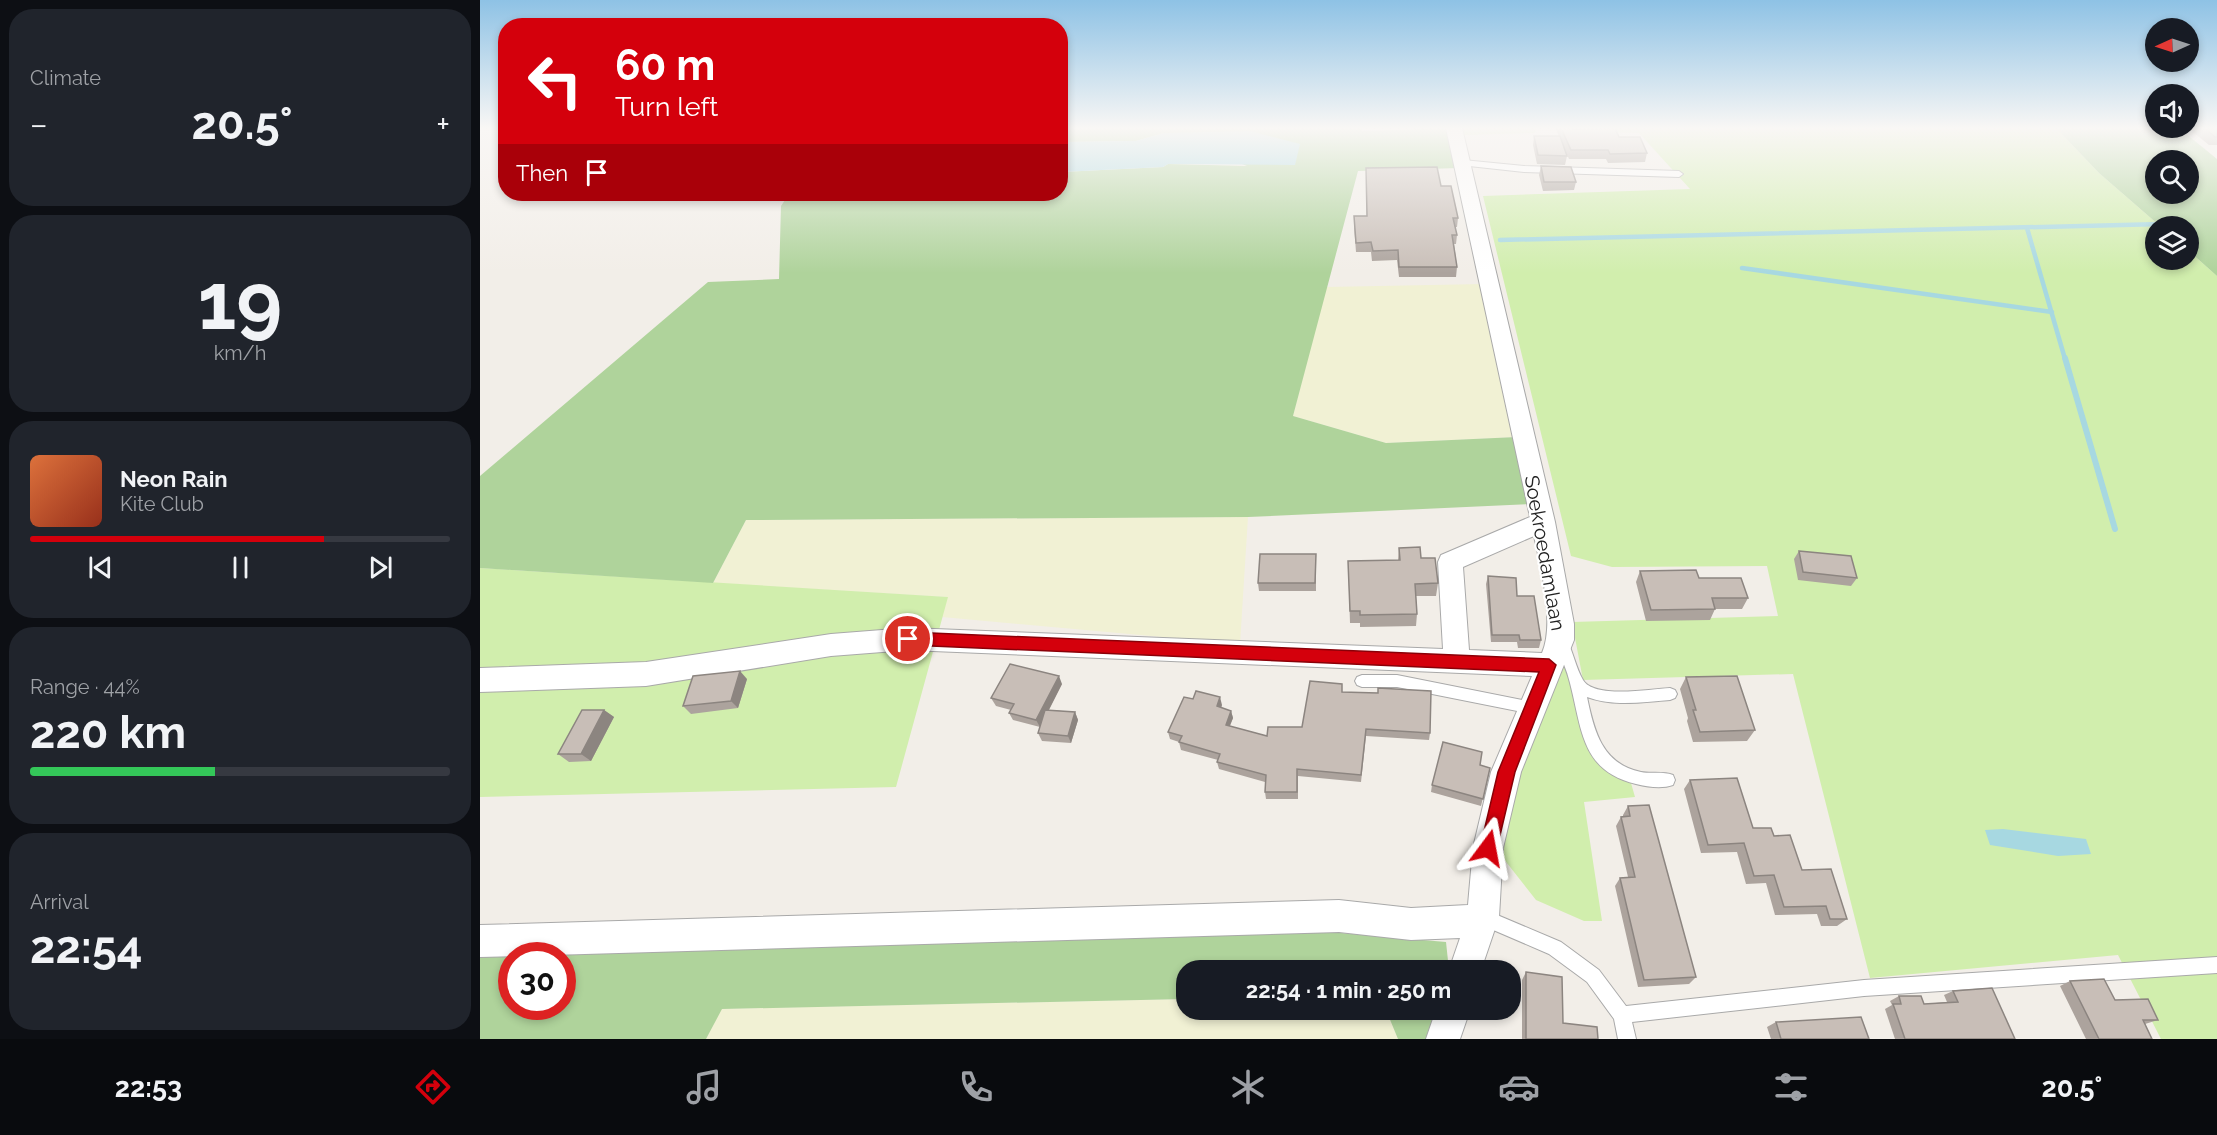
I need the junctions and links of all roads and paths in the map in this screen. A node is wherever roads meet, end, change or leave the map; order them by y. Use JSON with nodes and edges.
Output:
{"nodes":[{"id":1,"x":1466,"y":176,"type":"edge"},
{"id":2,"x":1543,"y":522,"type":"junction"},
{"id":3,"x":1560,"y":640,"type":"junction"},
{"id":4,"x":1457,"y":663,"type":"junction"},
{"id":5,"x":1549,"y":665,"type":"junction"},
{"id":6,"x":480,"y":680,"type":"edge"},
{"id":7,"x":1362,"y":681,"type":"dead end"},
{"id":8,"x":1578,"y":685,"type":"junction"},
{"id":9,"x":1670,"y":694,"type":"dead end"},
{"id":10,"x":1532,"y":708,"type":"junction"},
{"id":11,"x":1668,"y":780,"type":"dead end"},
{"id":12,"x":1483,"y":917,"type":"junction"},
{"id":13,"x":480,"y":940,"type":"edge"},
{"id":14,"x":1468,"y":960,"type":"edge"},
{"id":15,"x":2217,"y":965,"type":"edge"},
{"id":16,"x":1623,"y":1015,"type":"junction"},
{"id":17,"x":1450,"y":1020,"type":"edge"},
{"id":18,"x":1443,"y":1039,"type":"edge"},
{"id":19,"x":1627,"y":1039,"type":"edge"}],
"edges":[{"from":1,"to":2,"type":"street","name":"Soekroedamlaan"},
{"from":2,"to":3,"type":"street","name":"Soekroedamlaan"},
{"from":2,"to":4,"type":"street"},
{"from":3,"to":5,"type":"street","name":"Soekroedamlaan"},
{"from":3,"to":8,"type":"lane"},
{"from":4,"to":5,"type":"street"},
{"from":4,"to":6,"type":"street"},
{"from":5,"to":10,"type":"street","name":"Soekroedamlaan"},
{"from":7,"to":10,"type":"lane"},
{"from":8,"to":9,"type":"lane"},
{"from":8,"to":11,"type":"lane"},
{"from":10,"to":12,"type":"street","name":"Soekroedamlaan"},
{"from":12,"to":13,"type":"street"},
{"from":12,"to":14,"type":"street","name":"Soekroedamlaan"},
{"from":12,"to":16,"type":"lane"},
{"from":15,"to":16,"type":"lane"},
{"from":16,"to":19,"type":"lane"},
{"from":17,"to":18,"type":"street"}]}
